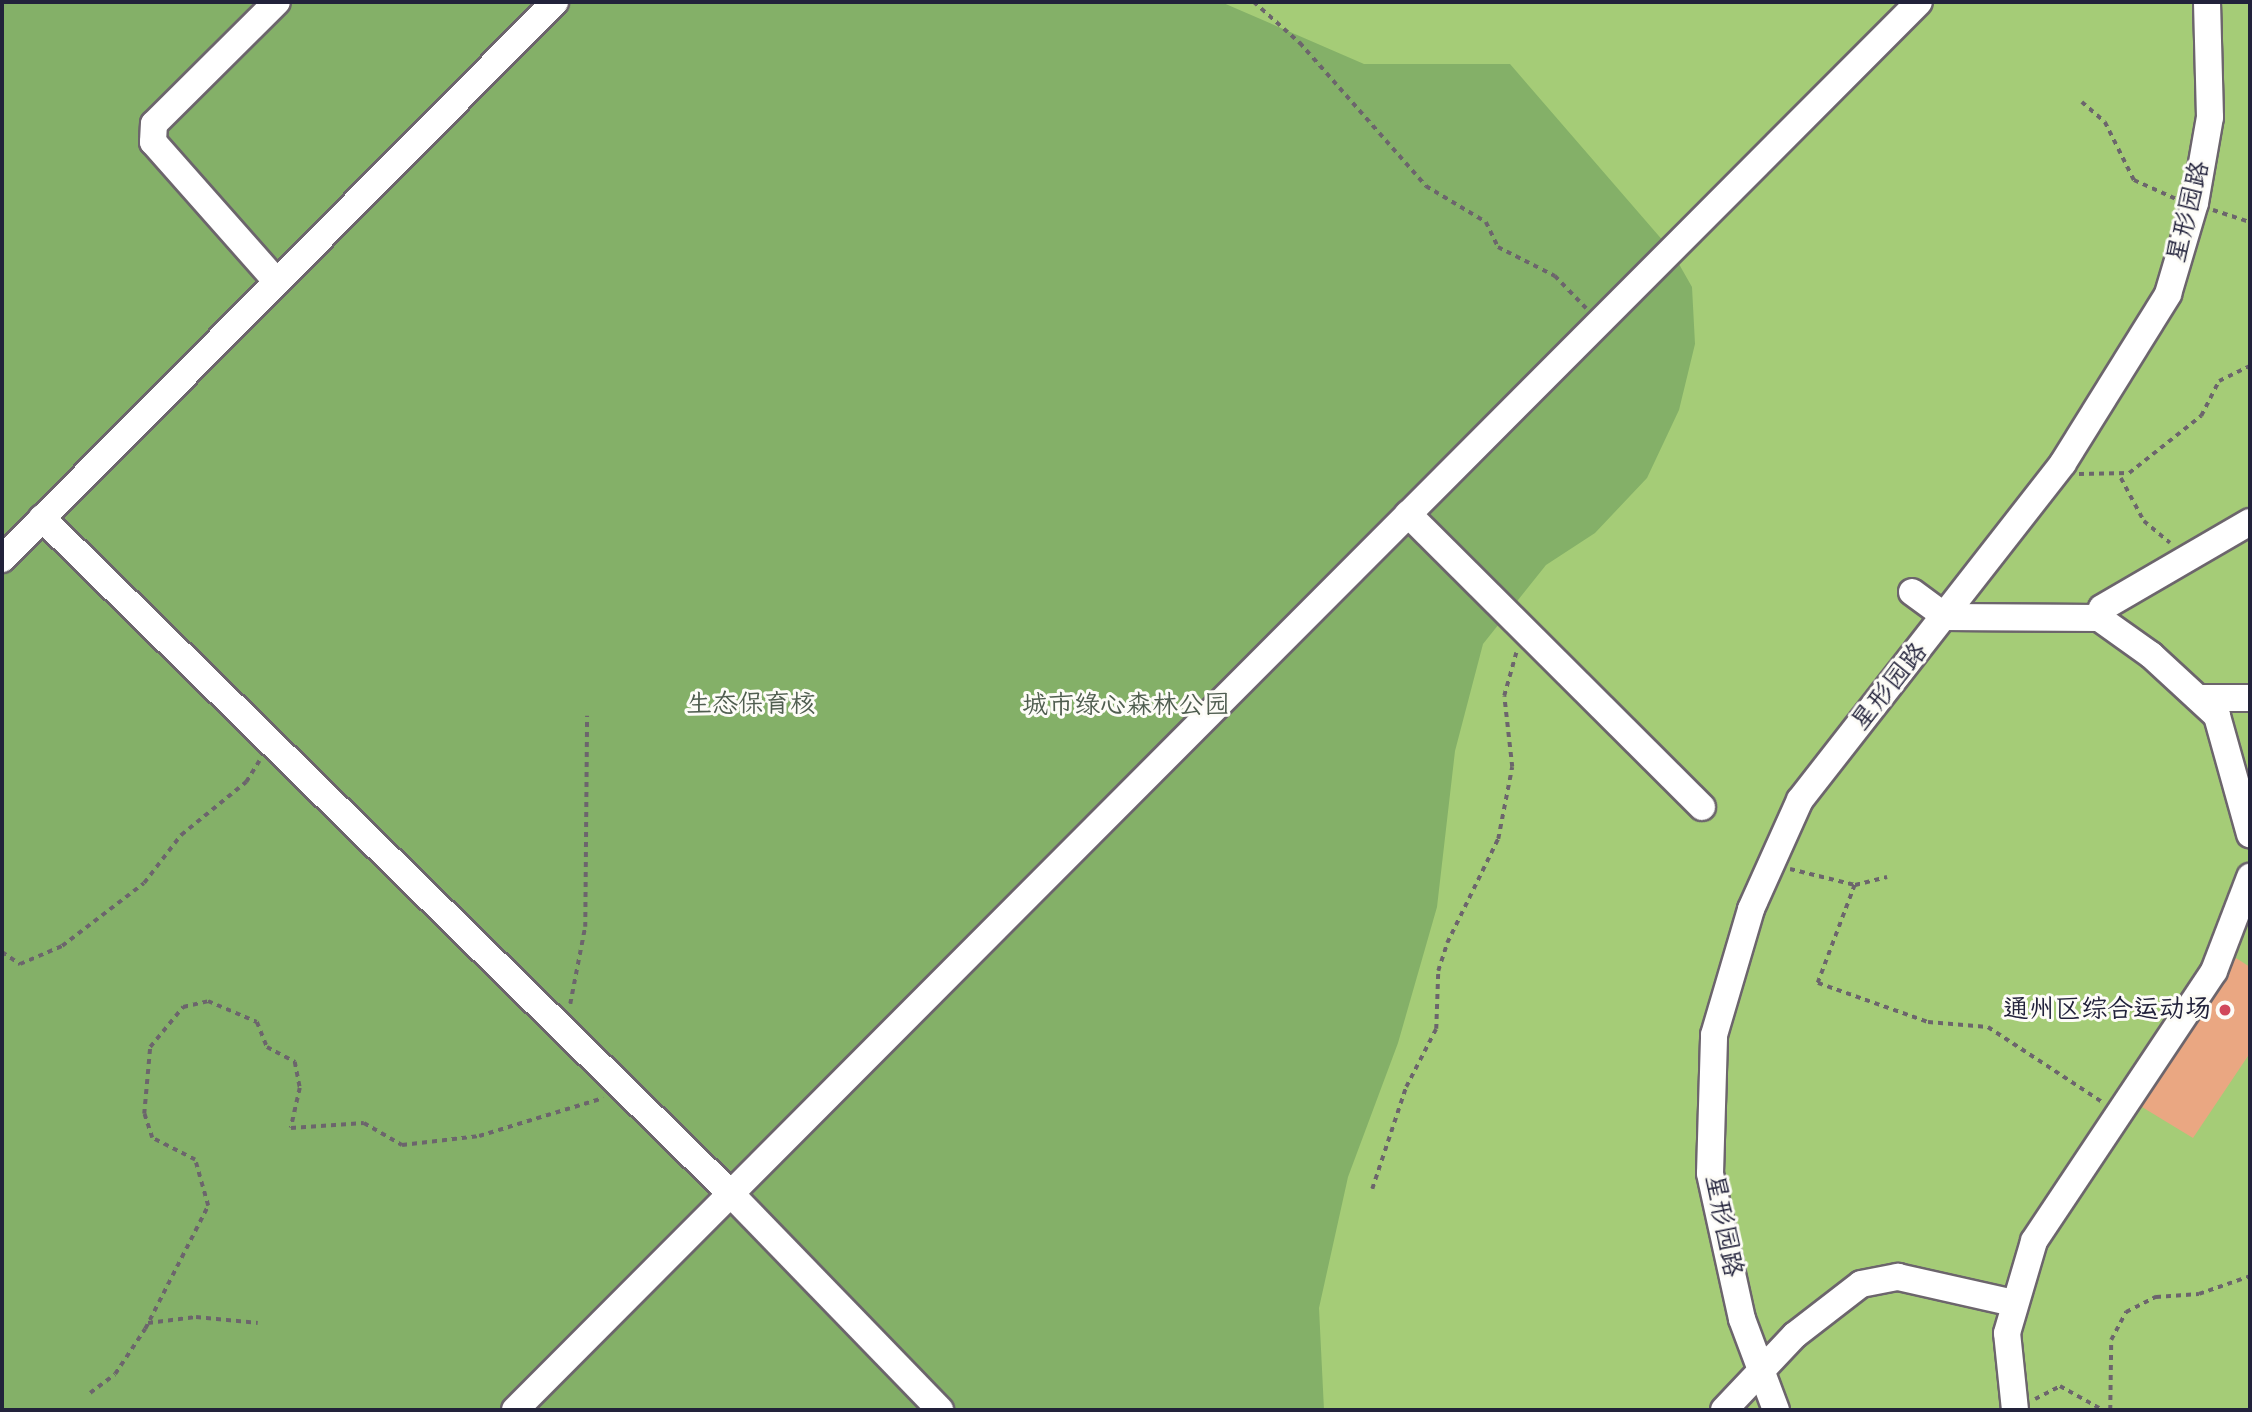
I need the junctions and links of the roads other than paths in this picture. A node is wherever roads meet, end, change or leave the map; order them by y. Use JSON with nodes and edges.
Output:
{"nodes":[{"id":1,"x":278,"y":2,"type":"edge"},
{"id":2,"x":555,"y":2,"type":"edge"},
{"id":3,"x":1919,"y":2,"type":"edge"},
{"id":4,"x":2207,"y":2,"type":"edge"},
{"id":5,"x":277,"y":282,"type":"junction"},
{"id":6,"x":1408,"y":514,"type":"junction"},
{"id":7,"x":42,"y":518,"type":"junction"},
{"id":8,"x":2250,"y":522,"type":"edge"},
{"id":9,"x":2,"y":559,"type":"edge"},
{"id":10,"x":1912,"y":592,"type":"dead end"},
{"id":11,"x":1946,"y":617,"type":"junction"},
{"id":12,"x":2099,"y":618,"type":"junction"},
{"id":13,"x":2202,"y":698,"type":"junction"},
{"id":14,"x":2250,"y":698,"type":"edge"},
{"id":15,"x":1702,"y":807,"type":"dead end"},
{"id":16,"x":2250,"y":834,"type":"edge"},
{"id":17,"x":2250,"y":877,"type":"edge"},
{"id":18,"x":730,"y":1193,"type":"junction"},
{"id":19,"x":2012,"y":1303,"type":"junction"},
{"id":20,"x":1761,"y":1369,"type":"junction"},
{"id":21,"x":2015,"y":1409,"type":"edge"},
{"id":22,"x":514,"y":1410,"type":"edge"},
{"id":23,"x":940,"y":1410,"type":"edge"},
{"id":24,"x":1724,"y":1410,"type":"edge"},
{"id":25,"x":1776,"y":1410,"type":"edge"}],
"edges":[{"from":1,"to":5,"type":"street"},
{"from":2,"to":5,"type":"street"},
{"from":3,"to":6,"type":"street"},
{"from":4,"to":11,"type":"street","name":"星形园路"},
{"from":5,"to":7,"type":"street"},
{"from":6,"to":15,"type":"street"},
{"from":6,"to":18,"type":"street"},
{"from":7,"to":9,"type":"street"},
{"from":7,"to":18,"type":"street"},
{"from":8,"to":12,"type":"street"},
{"from":10,"to":11,"type":"street"},
{"from":11,"to":12,"type":"street"},
{"from":11,"to":20,"type":"street","name":"星形园路"},
{"from":12,"to":13,"type":"street"},
{"from":13,"to":14,"type":"street"},
{"from":13,"to":16,"type":"street"},
{"from":17,"to":19,"type":"street"},
{"from":18,"to":22,"type":"street"},
{"from":18,"to":23,"type":"street"},
{"from":19,"to":20,"type":"street"},
{"from":19,"to":21,"type":"street"},
{"from":20,"to":24,"type":"street"},
{"from":20,"to":25,"type":"street","name":"星形园路"}]}
